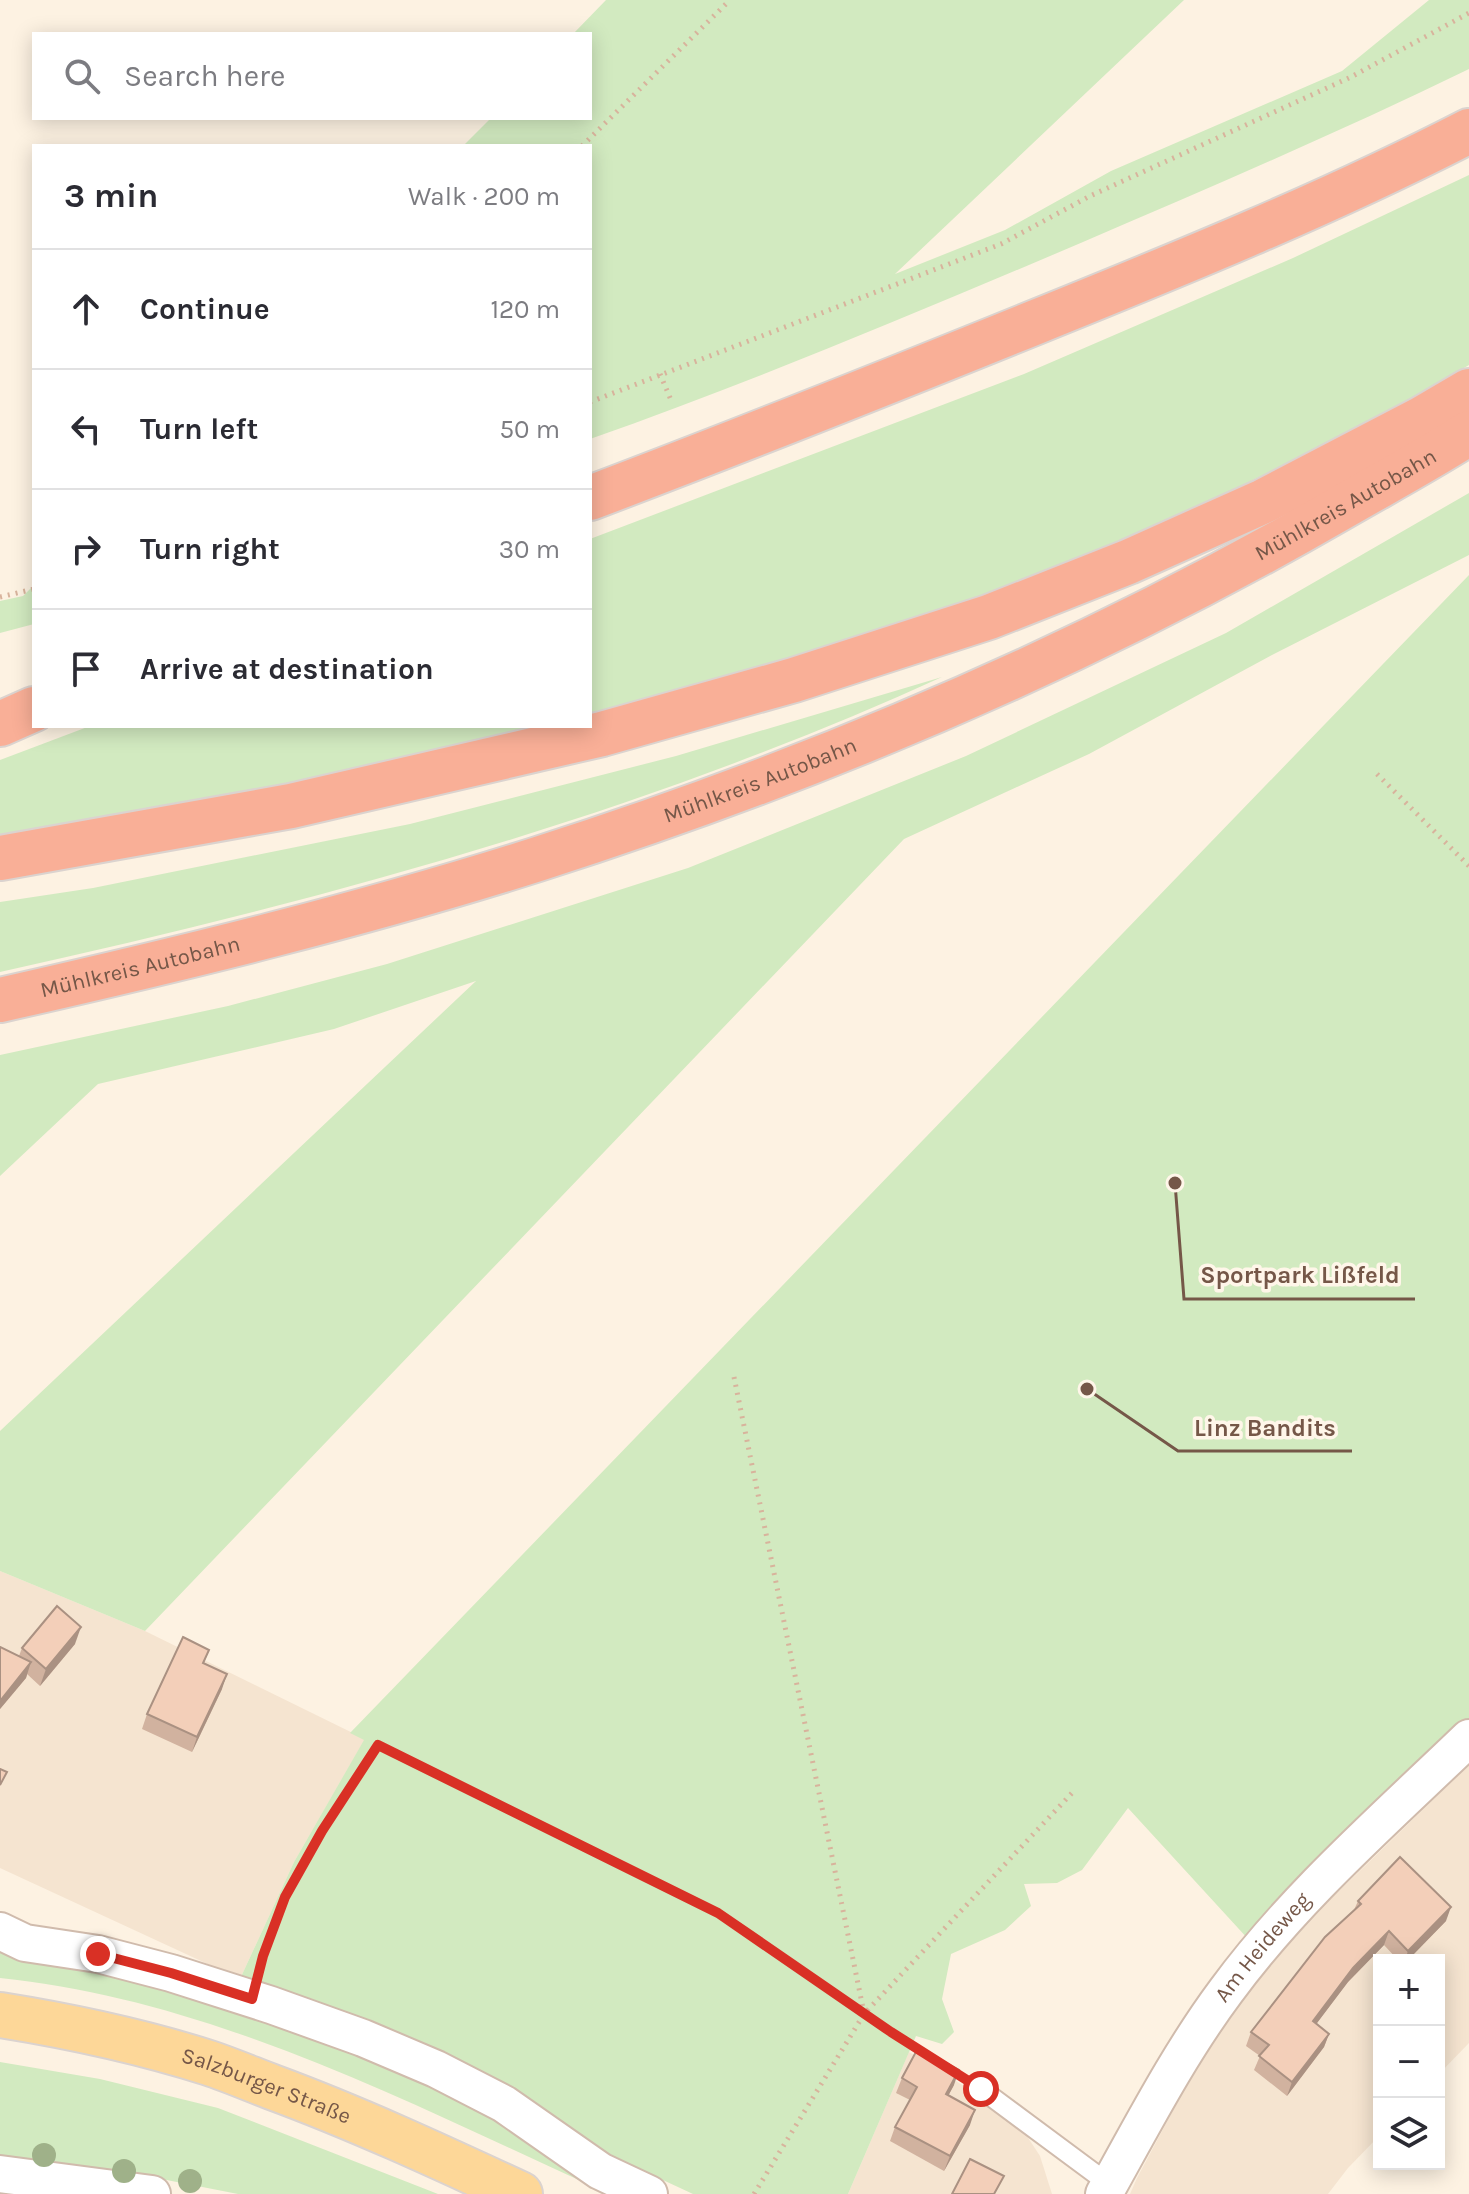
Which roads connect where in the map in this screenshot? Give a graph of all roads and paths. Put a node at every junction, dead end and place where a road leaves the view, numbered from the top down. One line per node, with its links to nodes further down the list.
1 (730, 0): 4 (path)
2 (1469, 13): 5 (path)
3 (1469, 131): 10 (highway)
4 (584, 144)
5 (660, 374): 7 (path); 8 (path)
6 (1469, 391): 18 (highway)
7 (671, 400)
8 (592, 401)
9 (1469, 433): 20 (highway, Mühlkreis Autobahn)
10 (592, 497)
11 (32, 589): 12 (path)
12 (0, 597)
13 (32, 695): 14 (highway)
14 (0, 698)
15 (32, 710): 16 (highway)
16 (0, 724)
17 (1377, 774): 19 (path)
18 (0, 858)
19 (1469, 866)
20 (0, 1000)
21 (734, 1377): 26 (path)
22 (1469, 1738): 31 (street, Am Heideweg)
23 (1072, 1793): 26 (path)
24 (0, 1931): 25 (street)
25 (252, 1999): 26 (path); 34 (street)
26 (864, 2014): 28 (path); 35 (path)
27 (0, 2015): 33 (main road, Salzburger Straße)
28 (930, 2057)
29 (981, 2089): 31 (lane)
30 (0, 2174): 32 (street)
31 (1107, 2189)
32 (152, 2194)
33 (520, 2194)
34 (649, 2194)
35 (754, 2194)

